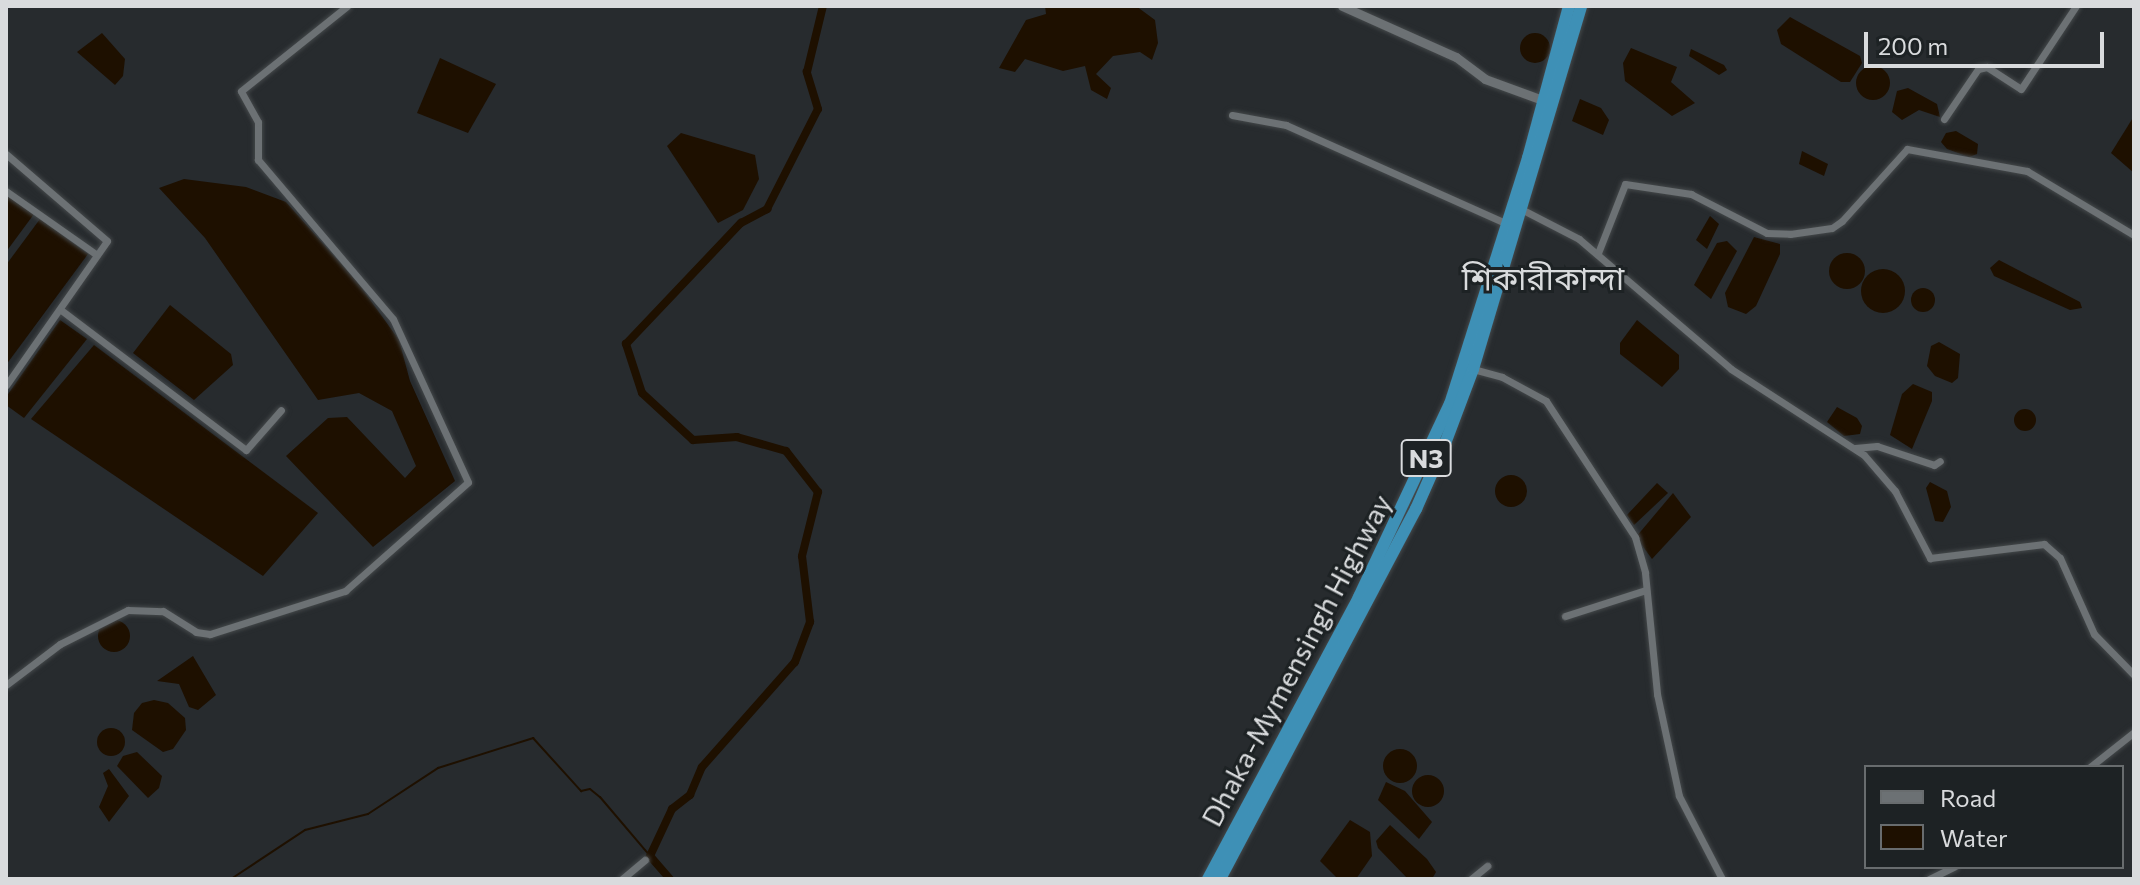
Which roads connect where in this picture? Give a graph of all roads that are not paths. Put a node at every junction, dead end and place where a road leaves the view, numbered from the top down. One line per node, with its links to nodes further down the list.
1 (347, 6): 25 (street)
2 (1342, 6): 6 (street)
3 (1569, 6): 6 (highway, Dhaka-Mymensingh Highway / N3)
4 (1581, 6): 6 (highway, Dhaka-Mymensingh Highway / N3)
5 (2076, 6): 8 (street)
6 (1548, 102): 11 (highway, Dhaka-Mymensingh Highway / N3); 12 (highway, Dhaka-Mymensingh Highway / N3)
7 (1232, 115): 12 (street)
8 (1944, 119)
9 (6, 154): 15 (street)
10 (6, 191): 15 (street)
11 (1521, 209): 14 (street); 17 (highway, Dhaka-Mymensingh Highway / N3)
12 (1507, 224): 32 (highway, Dhaka-Mymensingh Highway / N3)
13 (2134, 235): 14 (street)
14 (1598, 253): 20 (street)
15 (97, 255): 16 (street)
16 (61, 310): 18 (street); 19 (street)
17 (1473, 369): 22 (street); 33 (highway, Dhaka-Mymensingh Highway / N3)
18 (6, 385)
19 (281, 410)
20 (1855, 448): 21 (street); 24 (street)
21 (1940, 461)
22 (1646, 590): 23 (street); 35 (street)
23 (1565, 616)
24 (2134, 675)
25 (6, 685)
26 (2134, 732): 27 (street)
27 (2093, 765)
28 (645, 860): 31 (street)
29 (1487, 866): 34 (street)
30 (1950, 869): 36 (street)
31 (622, 879)
32 (1208, 879)
33 (1220, 879)
34 (1471, 879)
35 (1722, 879)
36 (1929, 879)

